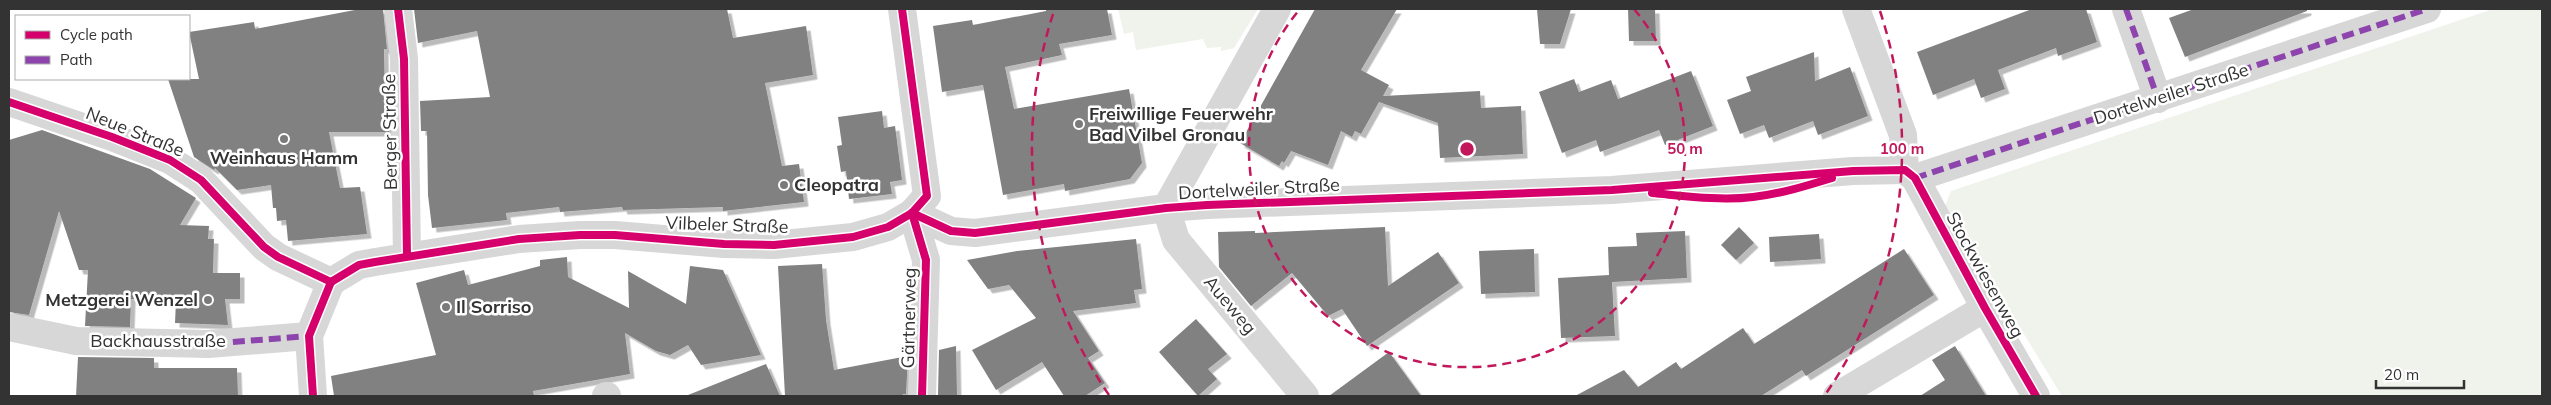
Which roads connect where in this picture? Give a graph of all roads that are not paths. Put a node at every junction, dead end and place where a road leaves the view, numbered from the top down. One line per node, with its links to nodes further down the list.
1 (398, 9): 12 (street, Berger Straße)
2 (902, 9): 11 (street, Vilbeler Straße)
3 (1277, 9): 10 (street)
4 (1856, 9): 9 (street)
5 (2126, 9): 7 (street)
6 (2427, 9): 7 (street, Dortelweiler Straße)
7 (2158, 98): 9 (street, Dortelweiler Straße)
8 (9, 102): 13 (street, Neue Straße)
9 (1910, 174): 10 (street, Dortelweiler Straße); 14 (street, Stockwiesenweg)
10 (1166, 208): 11 (street, Dortelweiler Straße); 19 (street, Aueweg)
11 (912, 213): 12 (street, Vilbeler Straße); 18 (street, Gärtnerweg)
12 (407, 256): 13 (street, Vilbeler Straße)
13 (332, 282): 16 (street)
14 (1985, 308): 20 (street, Stockwiesenweg); 21 (street, Stockwiesenweg)
15 (9, 327): 16 (street, Backhausstraße)
16 (309, 336): 17 (street)
17 (313, 396)
18 (922, 396)
19 (1305, 396)
20 (1837, 396)
21 (2036, 396)

